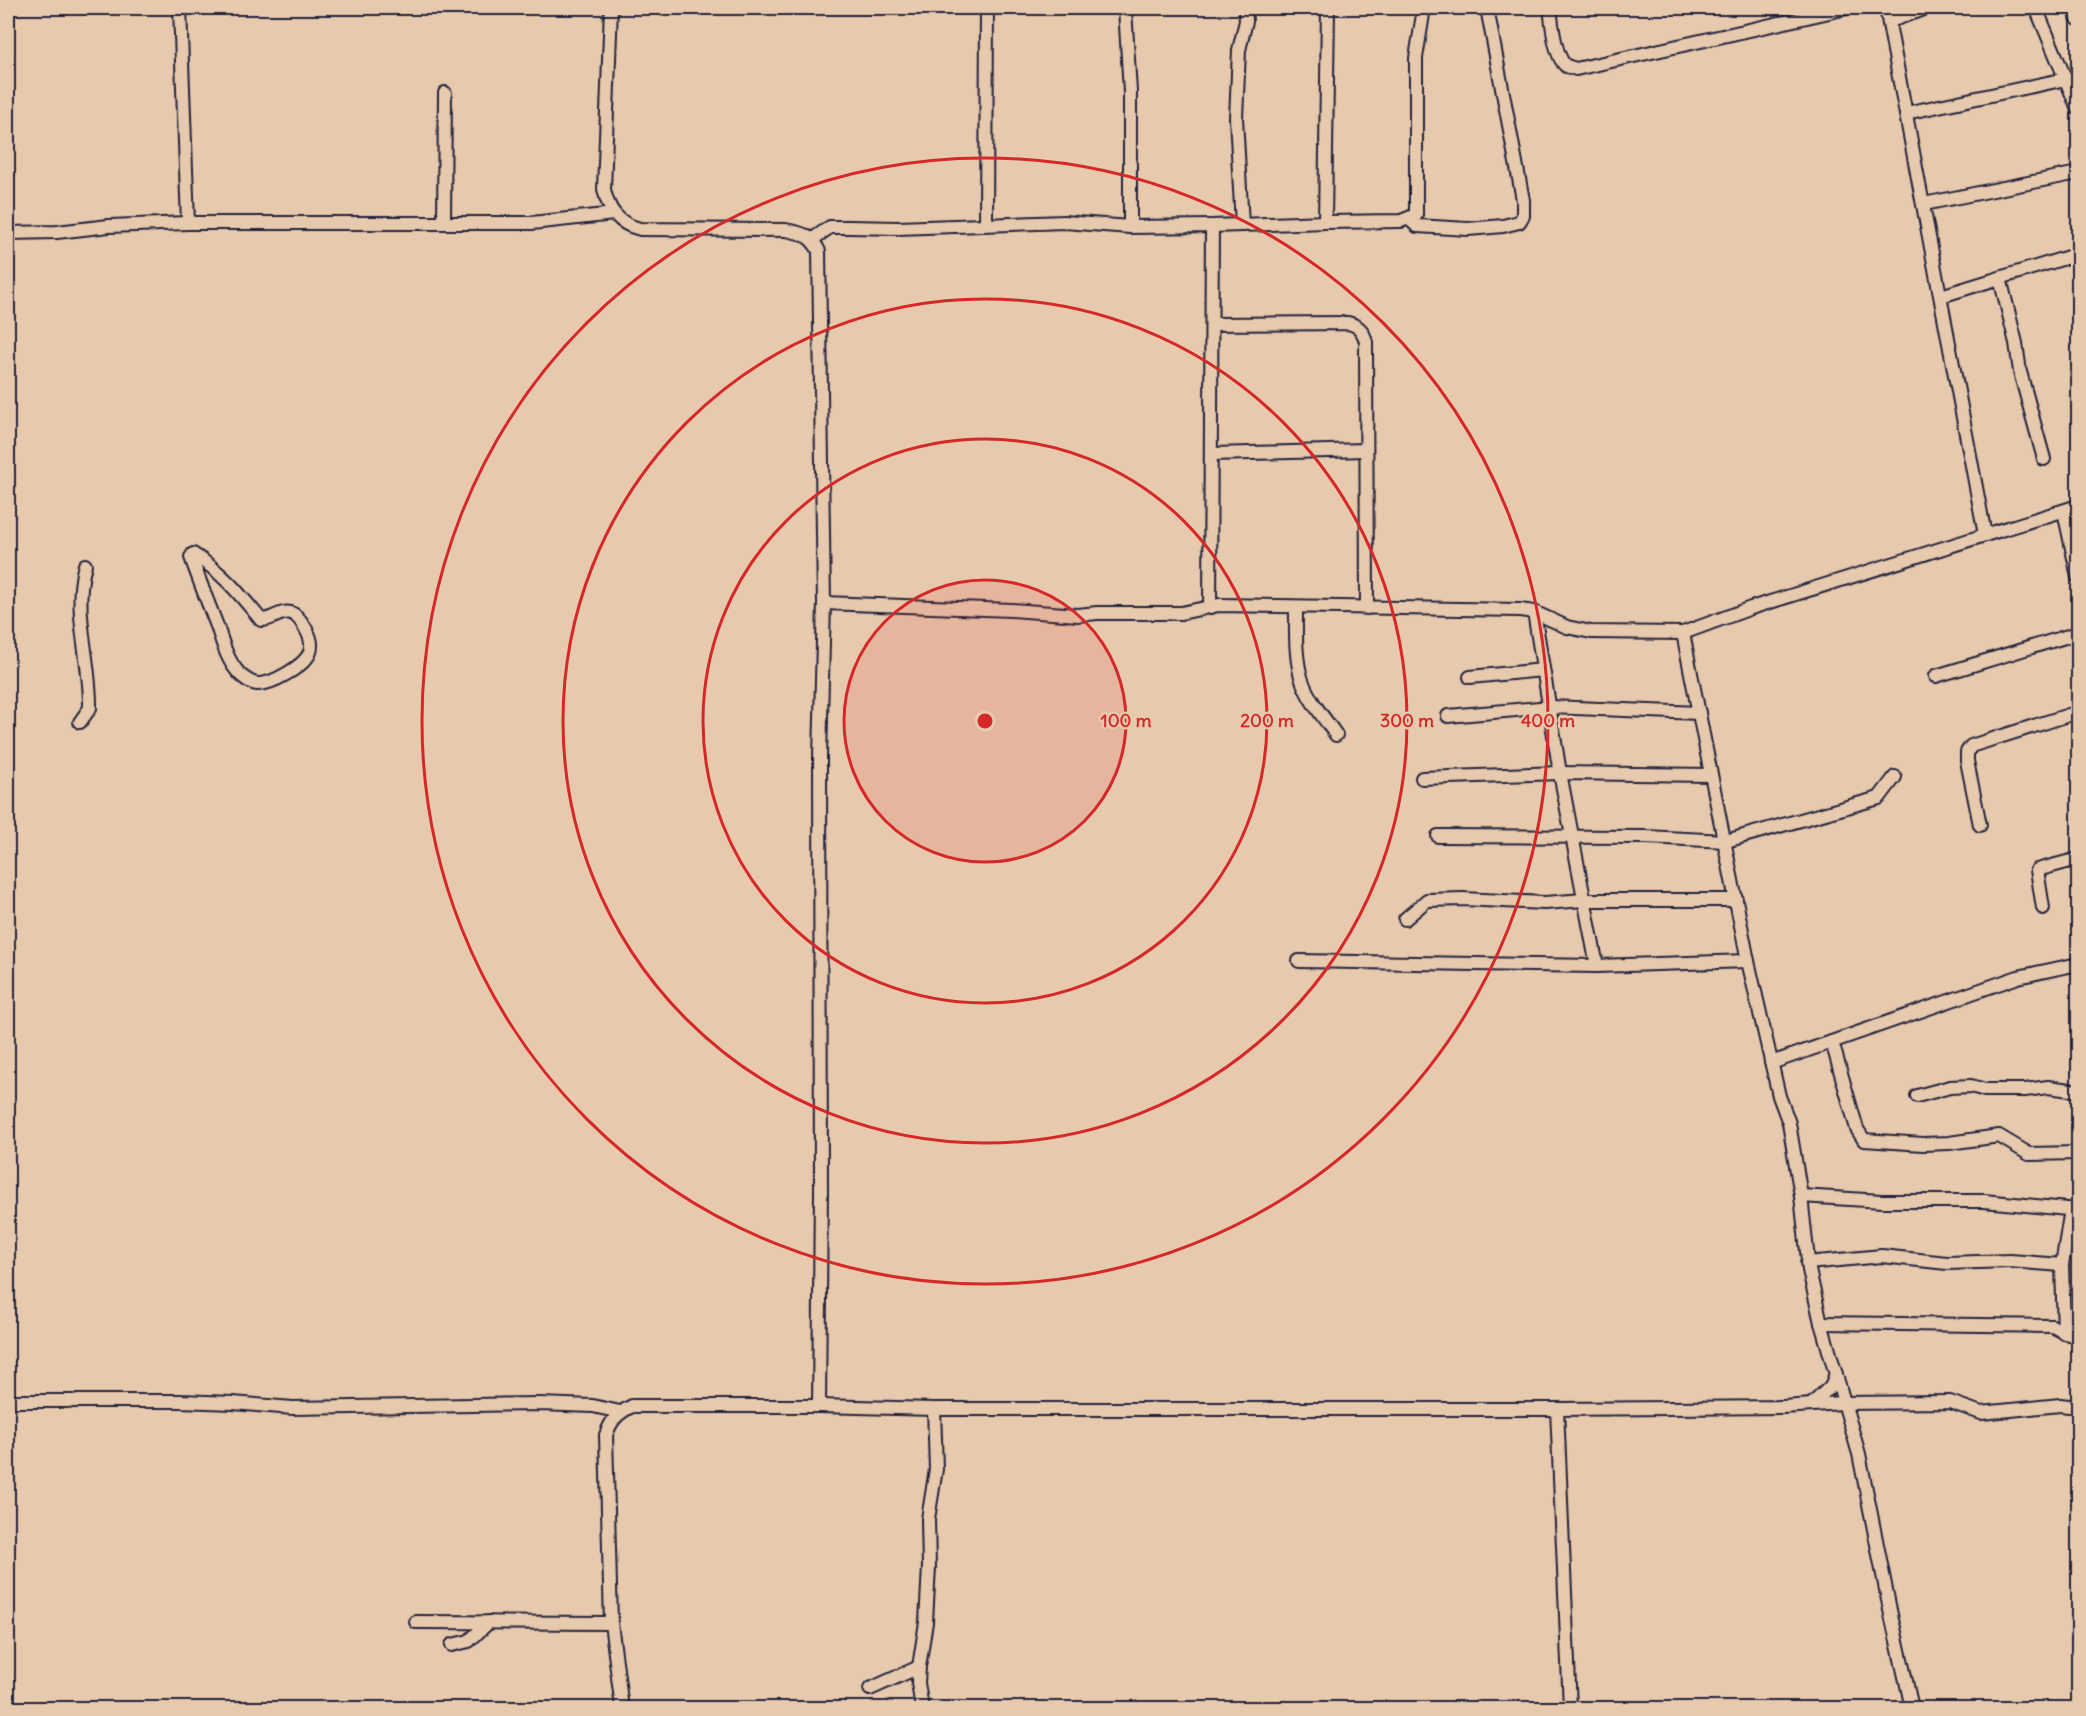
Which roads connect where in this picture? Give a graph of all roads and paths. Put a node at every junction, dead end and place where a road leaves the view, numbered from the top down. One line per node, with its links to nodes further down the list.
1 (180, 8): 27 (street)
2 (611, 8): 23 (street)
3 (987, 8): 28 (street)
4 (1125, 8): 30 (street)
5 (1245, 8): 29 (street)
6 (1328, 8): 26 (street)
7 (1424, 8): 24 (street)
8 (1487, 8): 24 (street)
9 (1550, 8): 10 (street)
10 (1847, 8)
11 (1886, 8): 16 (street)
12 (1927, 8): 16 (street)
13 (2036, 8): 17 (street)
14 (2073, 8): 15 (street)
15 (2079, 19)
16 (1890, 21): 20 (street)
17 (2067, 79): 19 (street); 20 (street)
18 (445, 93): 25 (street)
19 (2079, 109)
20 (1906, 113): 22 (street)
21 (2079, 173): 22 (street)
22 (1924, 204): 36 (street)
23 (614, 214): 25 (street); 33 (street)
24 (1409, 219): 26 (street)
25 (444, 222): 27 (street)
26 (1325, 222): 29 (street)
27 (188, 223): 32 (street)
28 (986, 224): 30 (street); 33 (street)
29 (1242, 225): 31 (street)
30 (1130, 226): 31 (street)
31 (1212, 226): 37 (street)
32 (8, 233)
33 (813, 239): 47 (street)
34 (2079, 254): 35 (street)
35 (2000, 278): 36 (street); 40 (street)
36 (1941, 296): 43 (street)
37 (1212, 324): 38 (street); 39 (street)
38 (1366, 450): 39 (street); 50 (street)
39 (1212, 454): 48 (street)
40 (2044, 459)
41 (2079, 506): 42 (street)
42 (2064, 511): 43 (street); 46 (street)
43 (1985, 534): 52 (street)
44 (192, 555): 44 (street)
45 (85, 565): 61 (street)
46 (2079, 578)
47 (824, 603): 48 (street); 96 (street)
48 (1210, 606): 49 (street)
49 (1296, 607): 50 (street); 62 (street)
50 (1367, 608): 51 (street)
51 (1534, 612): 52 (street); 54 (street)
52 (1683, 633): 59 (street)
53 (2079, 633): 55 (street)
54 (1543, 670): 56 (street); 57 (street)
55 (1936, 676)
56 (1470, 677)
57 (1550, 707): 59 (street); 60 (street); 63 (street)
58 (2079, 712): 67 (street)
59 (1699, 713): 64 (street)
60 (1448, 716)
61 (80, 722)
62 (1336, 735)
63 (1560, 773): 64 (street); 66 (street); 69 (street)
64 (1711, 775): 70 (street)
65 (1894, 777): 70 (street)
66 (1422, 778)
67 (1980, 825)
68 (1438, 836): 69 (street)
69 (1573, 837): 70 (street); 72 (street)
70 (1726, 841): 73 (street)
71 (2079, 859): 74 (street)
72 (1584, 900): 73 (street); 75 (street); 79 (street)
73 (1736, 900): 77 (street)
74 (2043, 908)
75 (1405, 919)
76 (1299, 961): 79 (street)
77 (1748, 961): 79 (street); 81 (street)
78 (2079, 964): 80 (street)
79 (1597, 966)
80 (1832, 1042): 81 (street); 84 (street)
81 (1771, 1063): 85 (street)
82 (2079, 1091): 83 (street)
83 (1917, 1096)
84 (2079, 1153)
85 (1801, 1196): 86 (street); 87 (street)
86 (2075, 1209): 88 (street)
87 (1807, 1263): 88 (street); 89 (street)
88 (2062, 1265): 90 (street)
89 (1821, 1323): 90 (street); 92 (street)
90 (2064, 1333): 91 (street)
91 (2079, 1333)
92 (1836, 1374): 94 (street); 95 (street)
93 (8, 1401): 100 (street)
94 (1842, 1402): 95 (street); 97 (street); 110 (street)
95 (1812, 1404): 99 (street)
96 (819, 1406): 98 (street); 100 (street)
97 (2079, 1407)
98 (934, 1409): 99 (street); 105 (street)
99 (1557, 1409): 109 (street)
100 (620, 1412): 103 (street)
101 (416, 1622): 102 (street)
102 (489, 1622): 103 (street); 104 (street)
103 (611, 1623): 107 (street)
104 (452, 1645)
105 (919, 1667): 106 (street); 108 (street)
106 (870, 1689)
107 (622, 1708)
108 (922, 1708)
109 (1570, 1708)
110 (1912, 1708)

